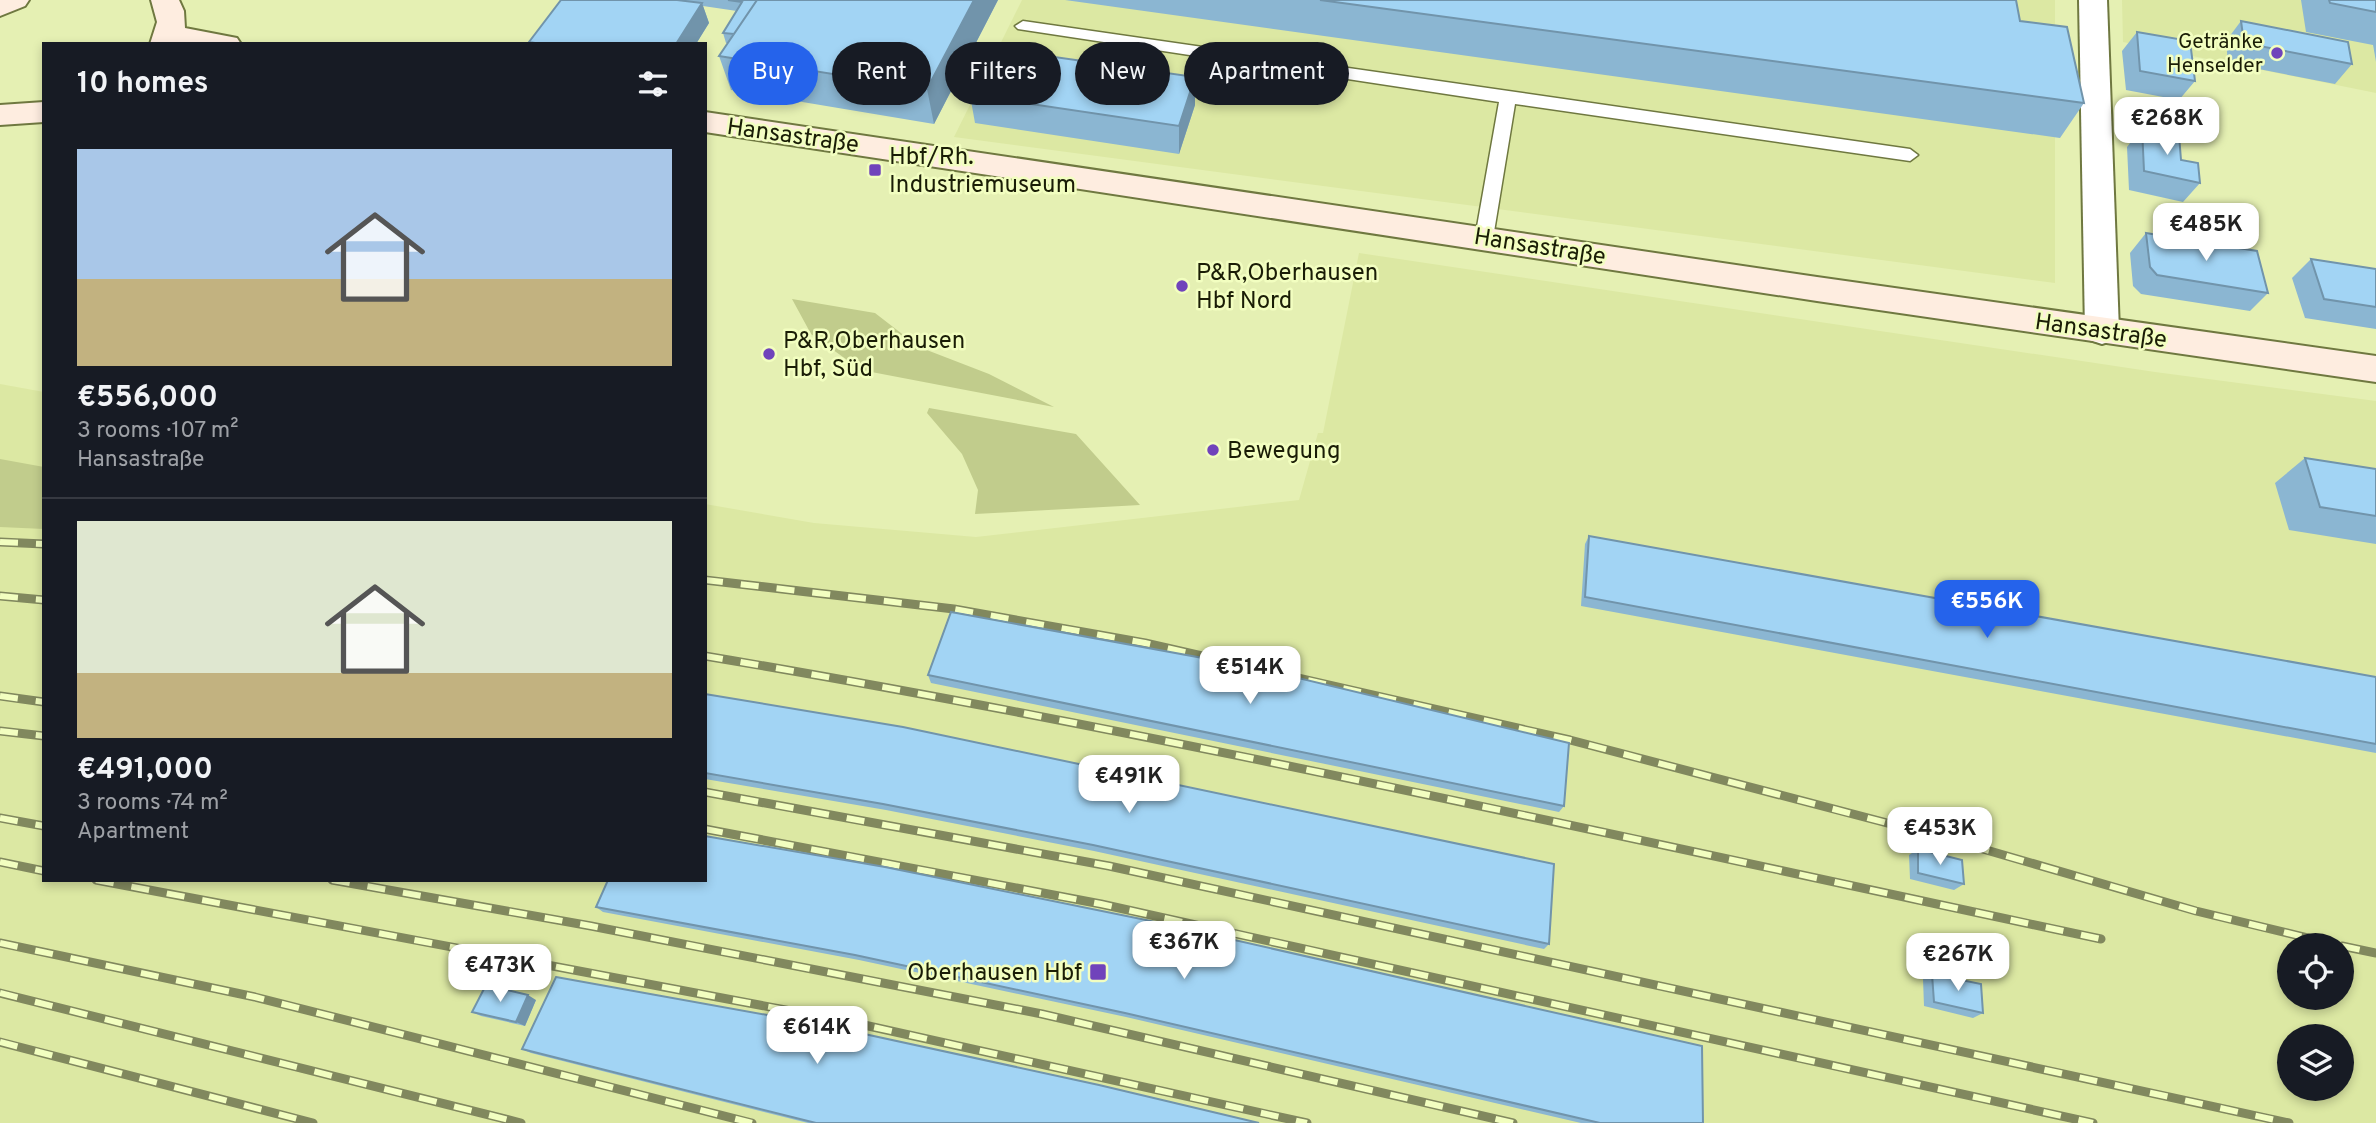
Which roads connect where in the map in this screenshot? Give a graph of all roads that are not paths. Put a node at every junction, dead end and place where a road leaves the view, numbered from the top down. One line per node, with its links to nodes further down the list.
1 (15, 0): 4 (main road)
2 (165, 0): 6 (main road)
3 (2093, 0): 14 (street)
4 (0, 7)
5 (1023, 26): 8 (lane)
6 (167, 39): 7 (main road)
7 (203, 42)
8 (1508, 98): 12 (lane); 13 (lane)
9 (42, 112): 10 (main road)
10 (0, 115)
11 (707, 122): 13 (main road, Hansastraße)
12 (1910, 155)
13 (1484, 238): 14 (main road, Hansastraße)
14 (2102, 331): 15 (main road, Hansastraße)
15 (2376, 369)

